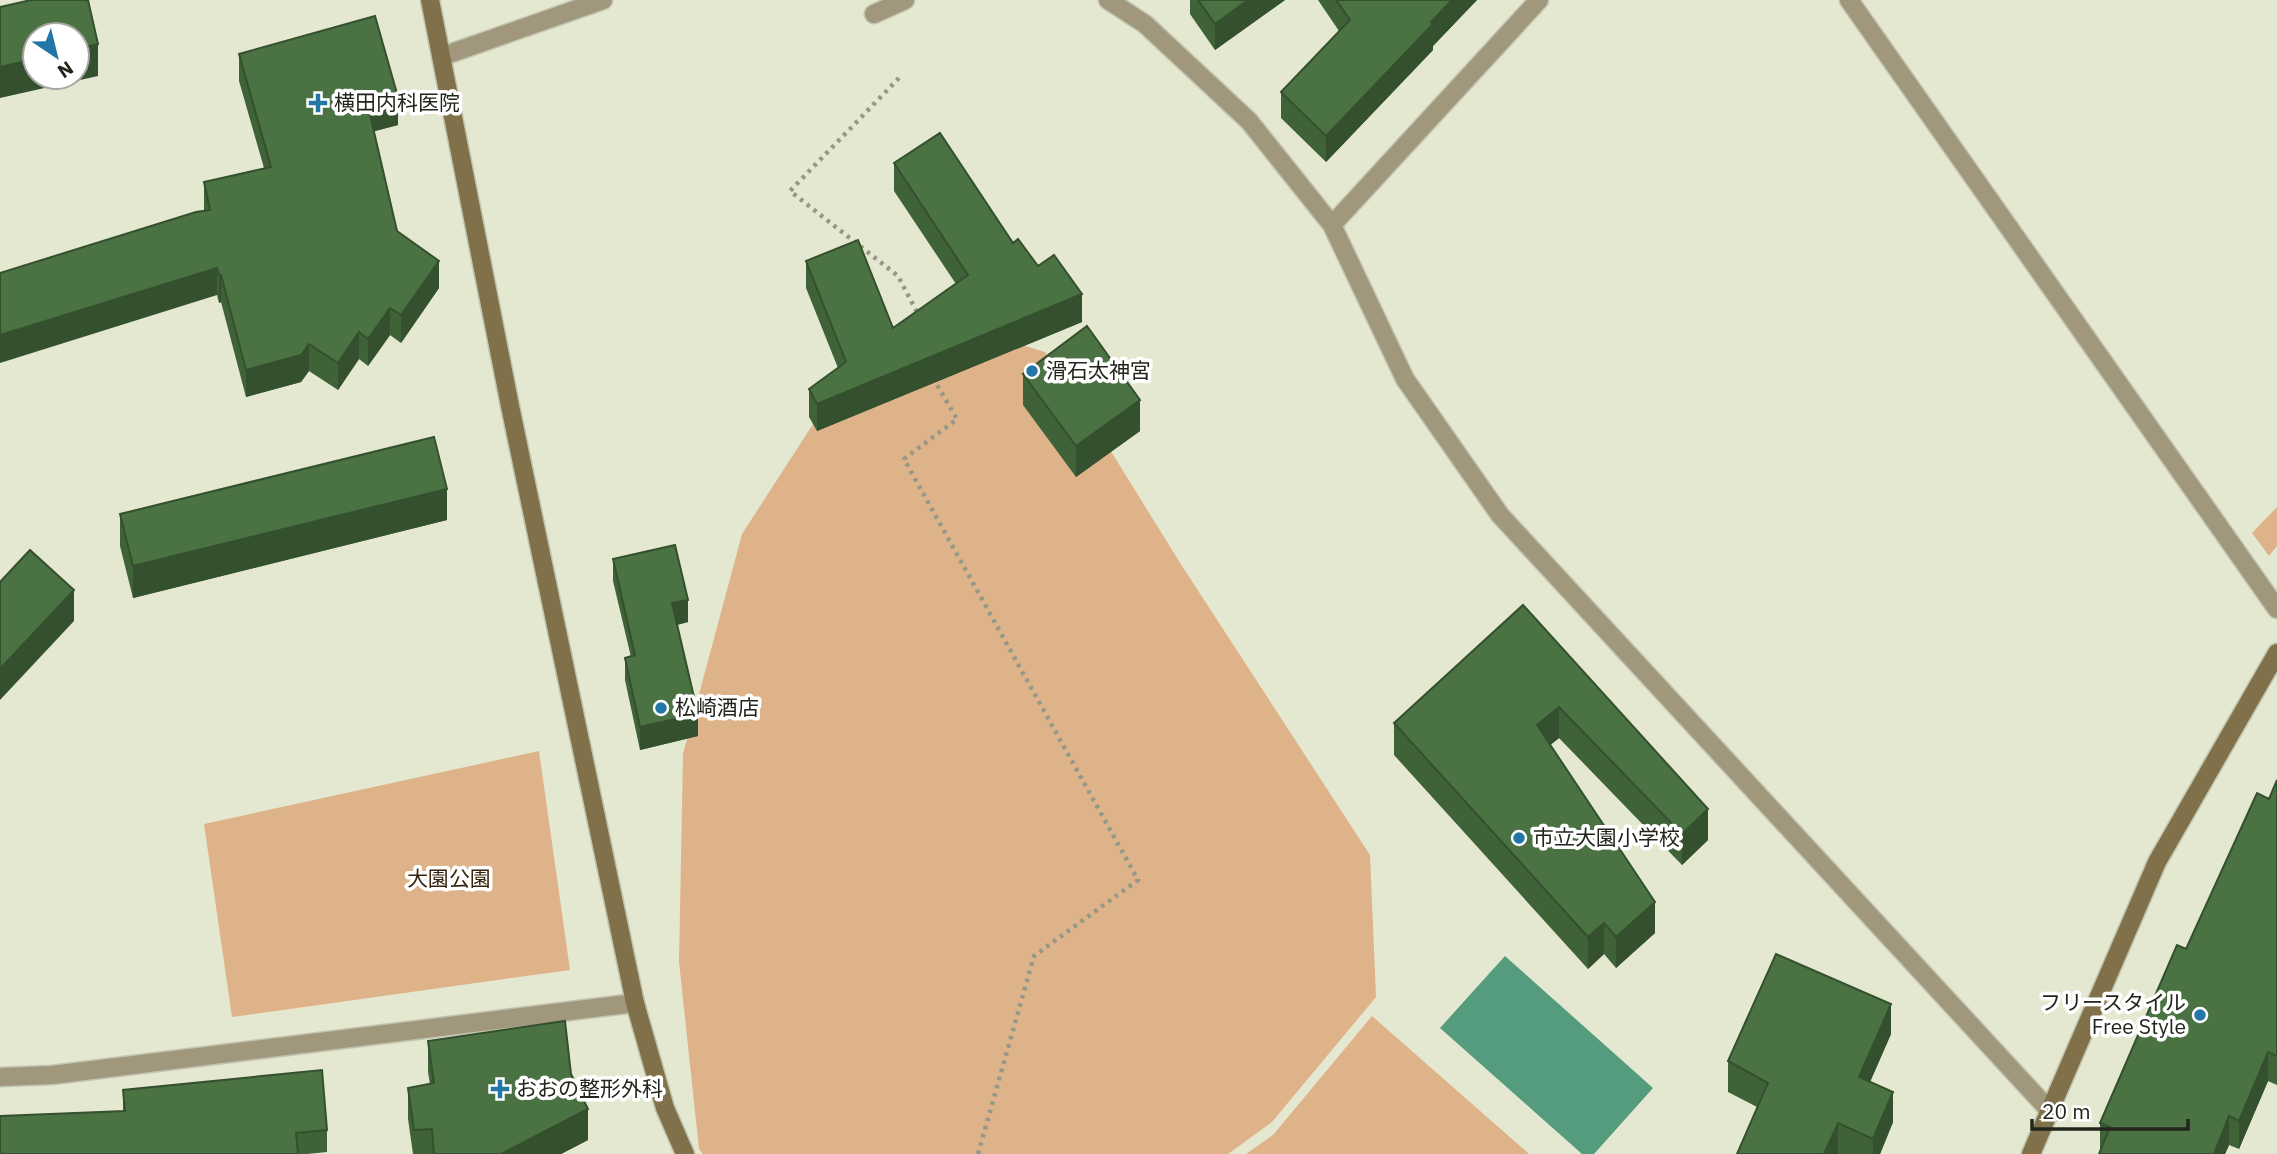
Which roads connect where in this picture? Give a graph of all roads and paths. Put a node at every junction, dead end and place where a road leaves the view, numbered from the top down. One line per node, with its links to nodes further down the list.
1 (430, 0): 8 (street)
2 (603, 0): 8 (street)
3 (905, 0): 7 (street)
4 (1108, 0): 10 (street)
5 (1539, 0): 10 (street)
6 (1849, 0): 13 (street)
7 (874, 14)
8 (443, 56): 15 (street)
9 (900, 78): 11 (path)
10 (1332, 226): 17 (street)
11 (922, 322)
12 (933, 366): 19 (path)
13 (2277, 610)
14 (2277, 653): 17 (street)
15 (635, 1003): 16 (street); 18 (street)
16 (0, 1077)
17 (2049, 1110): 20 (street)
18 (685, 1154)
19 (978, 1154)
20 (2031, 1154)

